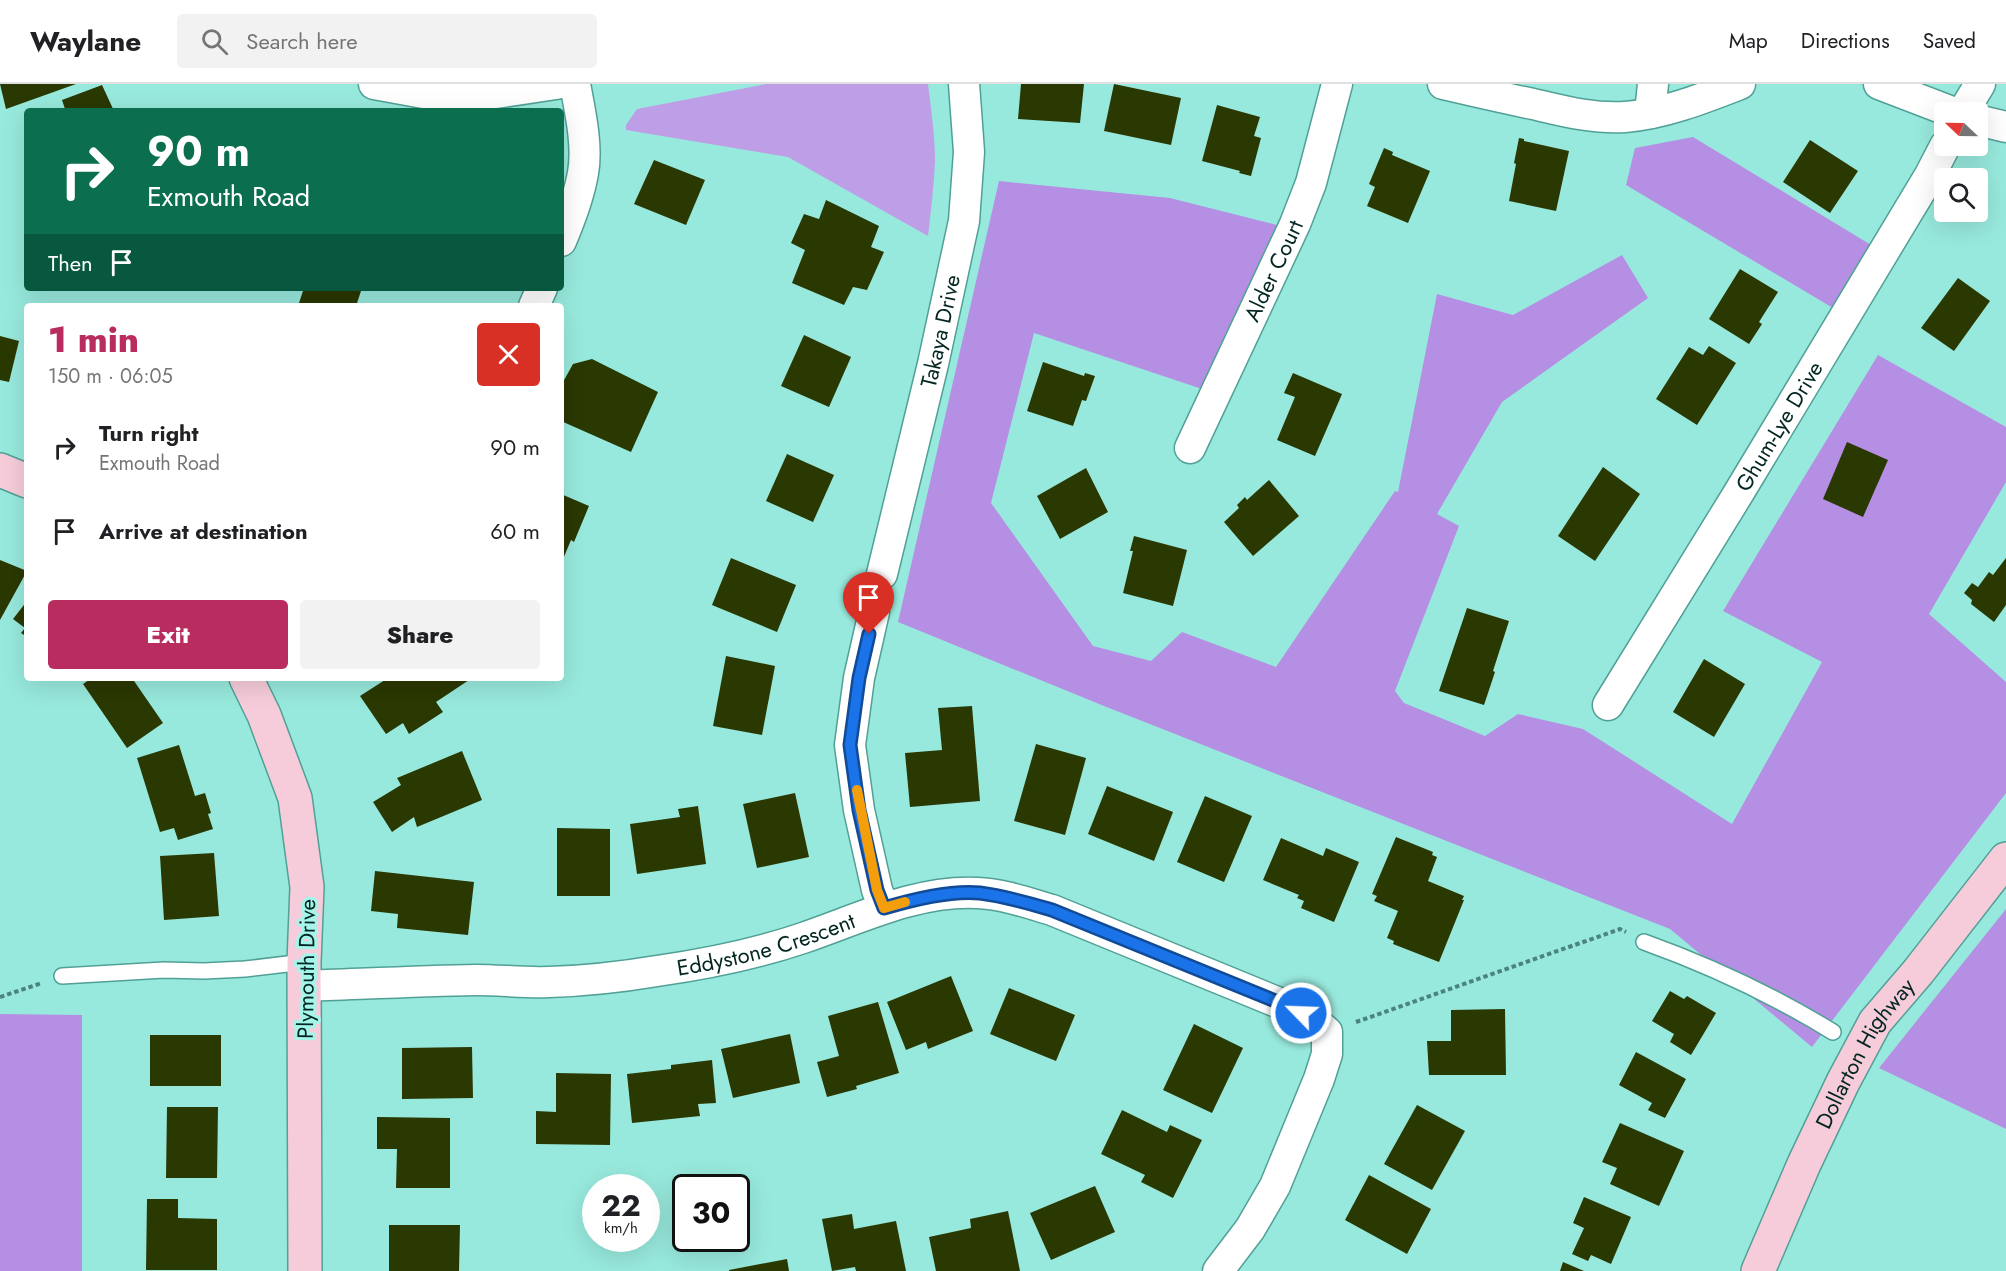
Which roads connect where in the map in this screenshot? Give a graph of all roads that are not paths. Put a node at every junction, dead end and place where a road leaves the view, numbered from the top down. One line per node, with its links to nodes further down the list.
1 (374, 84): 2 (street)
2 (556, 84)
3 (575, 84): 16 (street)
4 (964, 84): 20 (street, Takaya Drive)
5 (1337, 84): 17 (street, Alder Court)
6 (1443, 84): 10 (street)
7 (1740, 84): 10 (street)
8 (1879, 84): 12 (street)
9 (1980, 84): 11 (street)
10 (1652, 98)
11 (1969, 102)
12 (1934, 105)
13 (1988, 123): 14 (street)
14 (2006, 127)
15 (1940, 156): 23 (street, Ghum-Lye Drive)
16 (564, 233)
17 (1190, 448)
18 (0, 470): 19 (street)
19 (24, 480)
20 (882, 574)
21 (874, 612): 25 (street)
22 (247, 681): 27 (street, Plymouth Drive)
23 (1608, 705)
24 (2006, 859): 32 (street, Dollarton Highway)
25 (884, 908): 27 (street, Eddystone Crescent); 31 (street, Eddystone Crescent)
26 (1644, 942): 29 (lane)
27 (304, 974): 28 (lane); 30 (street, Plymouth Drive)
28 (62, 976)
29 (1833, 1032)
30 (305, 1271)
31 (1218, 1271)
32 (1758, 1271)

